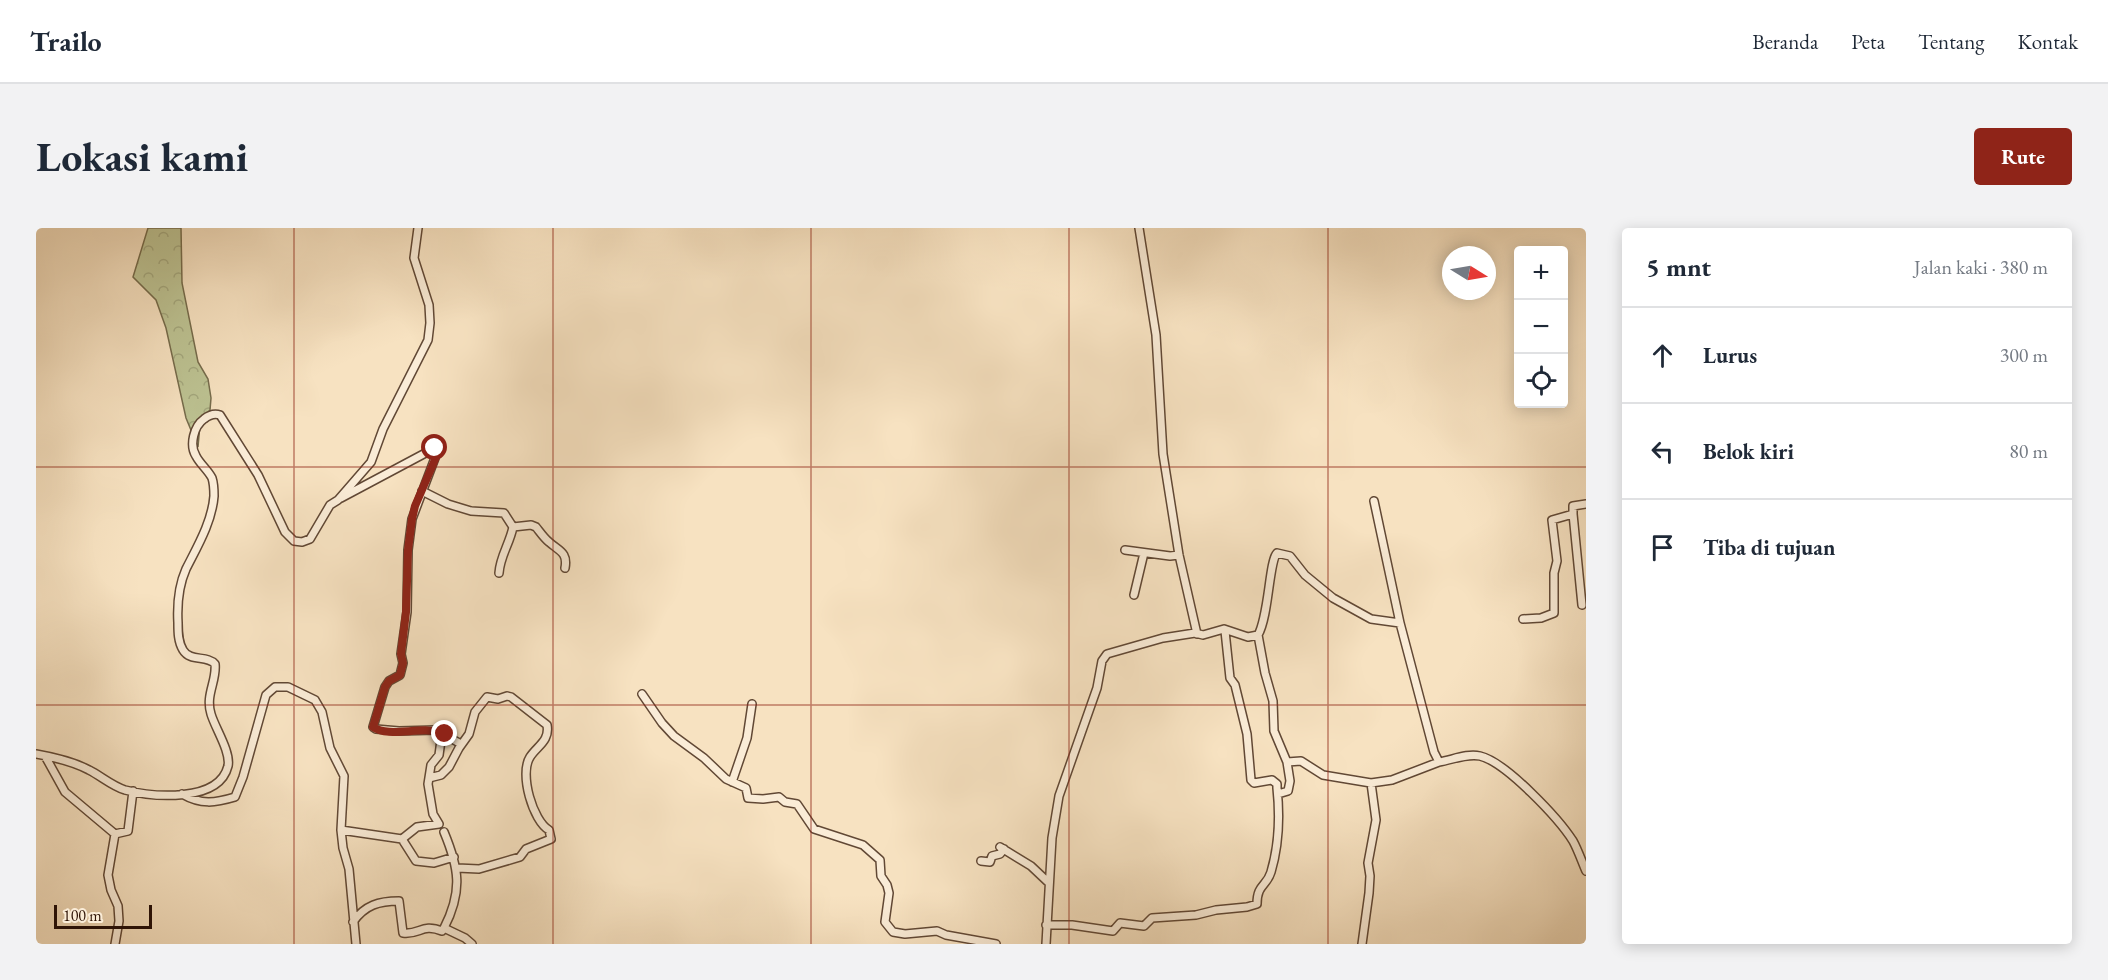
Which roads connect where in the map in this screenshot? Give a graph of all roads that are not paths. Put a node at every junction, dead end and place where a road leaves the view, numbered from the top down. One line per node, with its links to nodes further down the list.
1 (418, 228): 4 (street)
2 (1139, 228): 11 (street)
3 (422, 491): 4 (street); 8 (street); 23 (street)
4 (338, 500): 33 (street)
5 (1374, 501): 17 (street)
6 (1586, 504): 7 (street)
7 (1573, 514): 15 (street); 16 (street)
8 (513, 527): 12 (street); 13 (street)
9 (1125, 550): 10 (street)
10 (1144, 553): 11 (street); 14 (street)
11 (1179, 555): 19 (street)
12 (565, 568)
13 (499, 573)
14 (1134, 595)
15 (1582, 605)
16 (1523, 619)
17 (1400, 623): 20 (street); 28 (street)
18 (1225, 631): 19 (street); 20 (street); 34 (street)
19 (1197, 634): 43 (street)
20 (1258, 635): 27 (street)
21 (642, 694): 30 (street)
22 (752, 704): 30 (street)
23 (442, 733): 24 (street); 29 (street)
24 (461, 744): 29 (street); 41 (street)
25 (36, 754): 26 (street)
26 (45, 756): 32 (street); 37 (street)
27 (1287, 762): 31 (street); 34 (street)
28 (1439, 762): 31 (street); 42 (street)
29 (429, 778): 38 (street)
30 (732, 782): 47 (street)
31 (1371, 783): 53 (street)
32 (133, 791): 33 (street); 37 (street)
33 (181, 794): 35 (street)
34 (1278, 794): 45 (street)
35 (341, 830): 38 (street); 44 (street)
36 (444, 832): 39 (street)
37 (115, 834): 48 (street)
38 (402, 839): 39 (street)
39 (454, 857): 41 (street)
40 (981, 861): 43 (street)
41 (457, 868): 46 (street)
42 (1586, 871)
43 (1049, 883): 45 (street)
44 (354, 922): 46 (street); 49 (street)
45 (1046, 925): 52 (street)
46 (444, 928): 50 (street)
47 (985, 943): 51 (street)
48 (115, 944)
49 (357, 944)
50 (472, 944)
51 (996, 944)
52 (1046, 944)
53 (1362, 944)

